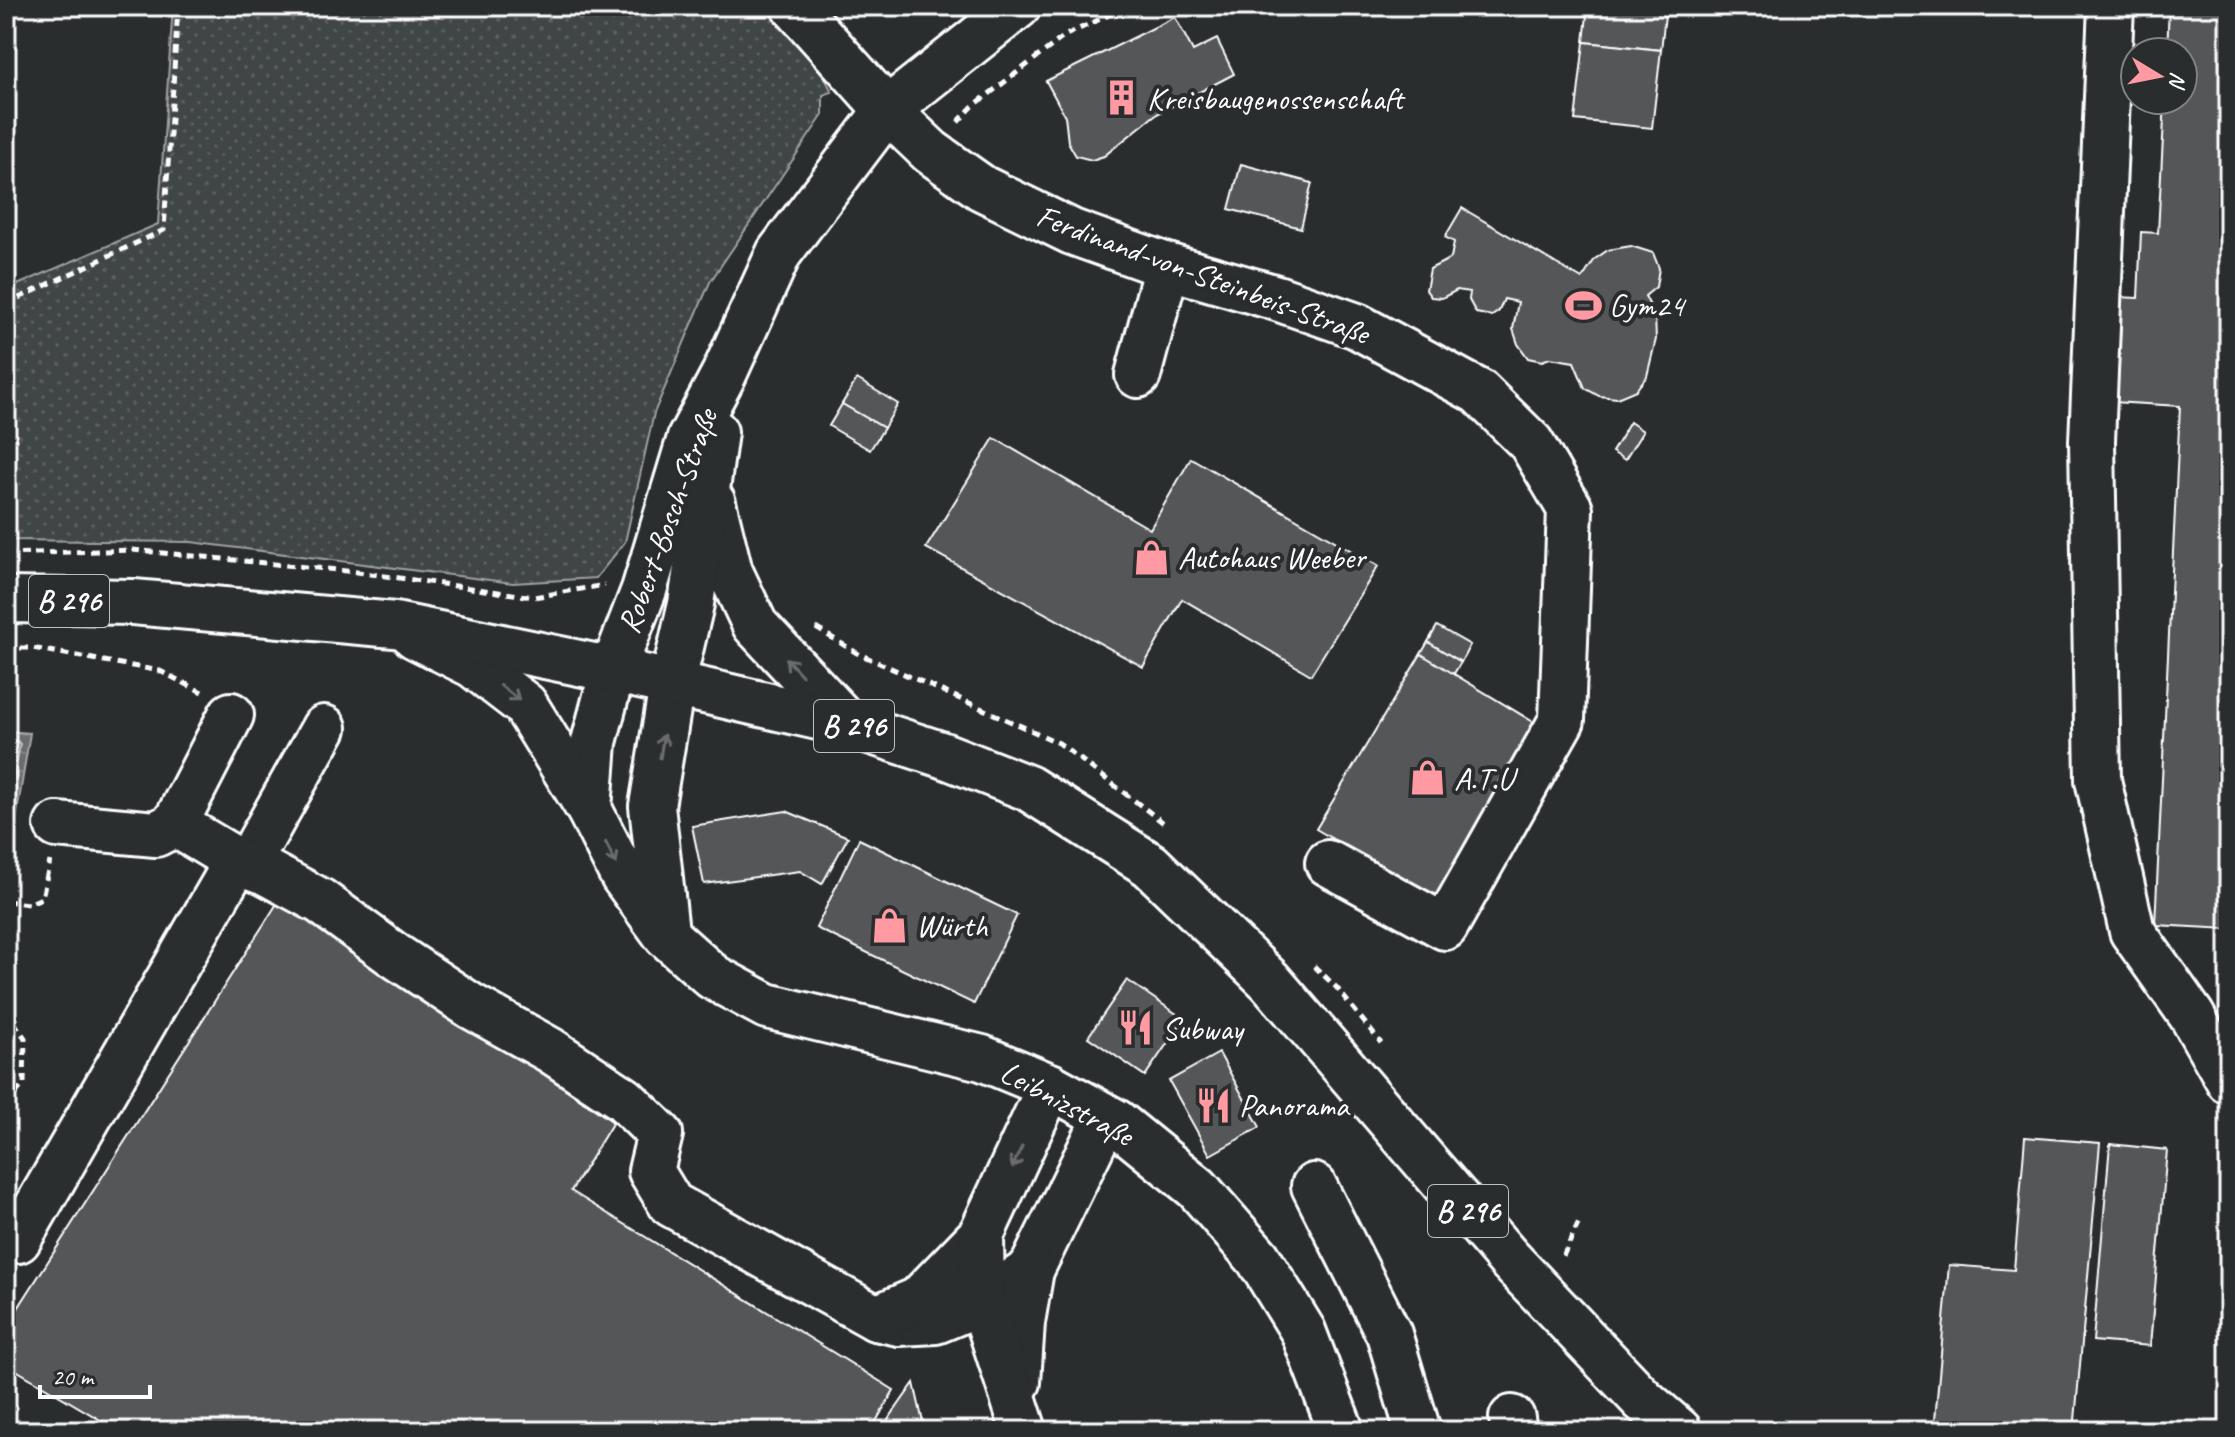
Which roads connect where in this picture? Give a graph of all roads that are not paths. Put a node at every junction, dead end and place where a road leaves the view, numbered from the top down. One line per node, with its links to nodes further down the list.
1 (794, 6): 4 (street, Ferdinand-von-Steinbeis-Straße)
2 (1018, 6): 4 (street, Robert-Bosch-Straße)
3 (2111, 6): 22 (street)
4 (887, 110): 5 (street, Ferdinand-von-Steinbeis-Straße); 6 (street, Robert-Bosch-Straße)
5 (1167, 266): 7 (street); 20 (street, Ferdinand-von-Steinbeis-Straße)
6 (724, 374): 8 (street, Robert-Bosch-Straße); 11 (street, Robert-Bosch-Straße)
7 (1138, 375)
8 (708, 482): 12 (street, Robert-Bosch-Straße); 14 (street, Robert-Bosch-Straße, one-way to 8)
9 (6, 600): 10 (street, B 296)
10 (395, 625): 11 (street, B 296); 16 (street, Leibnizstraße, one-way to 16)
11 (613, 670): 12 (street, B 296); 16 (street)
12 (672, 685): 14 (street, B 296); 21 (street, one-way to 12)
13 (231, 715): 17 (street)
14 (848, 724): 34 (street, B 296)
15 (324, 728): 19 (street)
16 (589, 809): 21 (street, Leibnizstraße, one-way to 21)
17 (175, 824): 18 (street); 19 (street)
18 (57, 825)
19 (242, 863): 27 (street); 30 (street)
20 (1328, 863)
21 (666, 935): 23 (street, Leibnizstraße)
22 (2229, 1081)
23 (1050, 1086): 24 (street, Leibnizstraße); 26 (street, one-way to 26)
24 (1106, 1117): 28 (street); 32 (street, Leibnizstraße)
25 (1314, 1186): 33 (street)
26 (981, 1235): 29 (street); 30 (street)
27 (18, 1240)
28 (1031, 1270): 29 (street); 31 (street)
29 (982, 1302): 30 (street); 31 (street)
30 (876, 1318)
31 (1020, 1416)
32 (1341, 1431)
33 (1418, 1431)
34 (1679, 1431)

